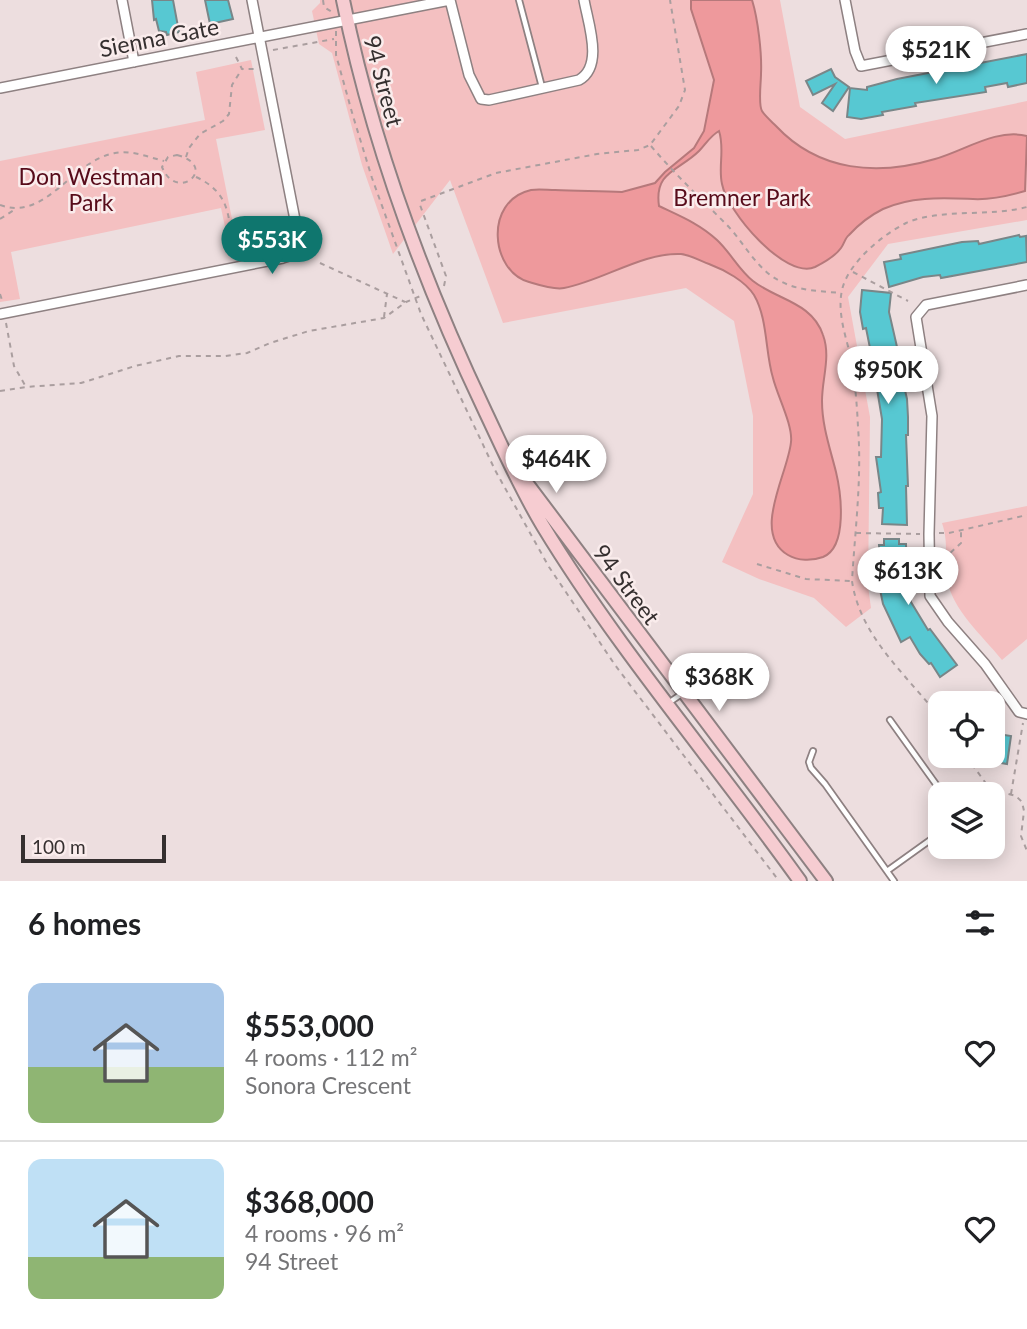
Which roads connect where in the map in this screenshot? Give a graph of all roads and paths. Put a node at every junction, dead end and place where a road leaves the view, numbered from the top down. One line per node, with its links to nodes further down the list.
1 (122, 0): 15 (street)
2 (251, 0): 11 (street)
3 (343, 0): 9 (main road, 94 Street)
4 (450, 0): 9 (street, Sienna Gate); 19 (street)
5 (519, 0): 19 (lane)
6 (583, 0): 19 (street)
7 (670, 0): 20 (path)
8 (845, 0): 10 (street)
9 (347, 20): 11 (street, Sienna Gate); 32 (main road, 94 Street)
10 (1027, 34)
11 (258, 37): 15 (street, Sienna Gate); 38 (street)
12 (336, 39): 13 (path)
13 (274, 50)
14 (236, 57): 16 (path)
15 (134, 62): 18 (street, Sienna Gate)
16 (242, 69): 17 (path); 21 (path)
17 (254, 69)
18 (0, 88)
19 (542, 89)
20 (650, 145): 32 (path); 34 (path)
21 (186, 157): 22 (path); 23 (path)
22 (164, 162): 23 (path); 26 (path)
23 (195, 177): 28 (path)
24 (0, 205): 26 (path)
25 (1027, 207): 30 (path)
26 (16, 209): 27 (path)
27 (0, 219)
28 (234, 256)
29 (320, 263): 33 (path)
30 (852, 271): 34 (path); 36 (path)
31 (1027, 285): 56 (street)
32 (431, 291): 37 (path); 43 (main road, 94 Street)
33 (387, 293): 37 (path); 39 (path)
34 (841, 293): 46 (path)
35 (0, 294): 38 (path)
36 (908, 301)
37 (407, 302): 39 (path)
38 (2, 310)
39 (384, 318): 41 (path)
40 (6, 324): 41 (path)
41 (26, 387): 42 (path)
42 (0, 391)
43 (500, 444): 53 (main road, 94 Street); 54 (main road, 94 Street)
44 (1027, 515): 45 (path)
45 (961, 530): 47 (path); 49 (path)
46 (856, 533): 48 (path); 51 (path)
47 (941, 533)
48 (918, 534)
49 (941, 554)
50 (757, 565): 51 (path)
51 (852, 581): 55 (path)
52 (699, 681): 53 (lane)
53 (684, 693): 54 (lane); 67 (main road, 94 Street)
54 (666, 704): 66 (main road, 94 Street)
55 (928, 704)
56 (1026, 714): 61 (path)
57 (890, 720): 60 (lane)
58 (813, 751): 65 (lane)
59 (975, 768): 61 (path)
60 (934, 782)
61 (1011, 795): 62 (path)
62 (1025, 814): 64 (path)
63 (928, 842): 65 (lane)
64 (1027, 851)
65 (887, 871): 68 (lane)
66 (800, 881)
67 (826, 881)
68 (894, 881)

